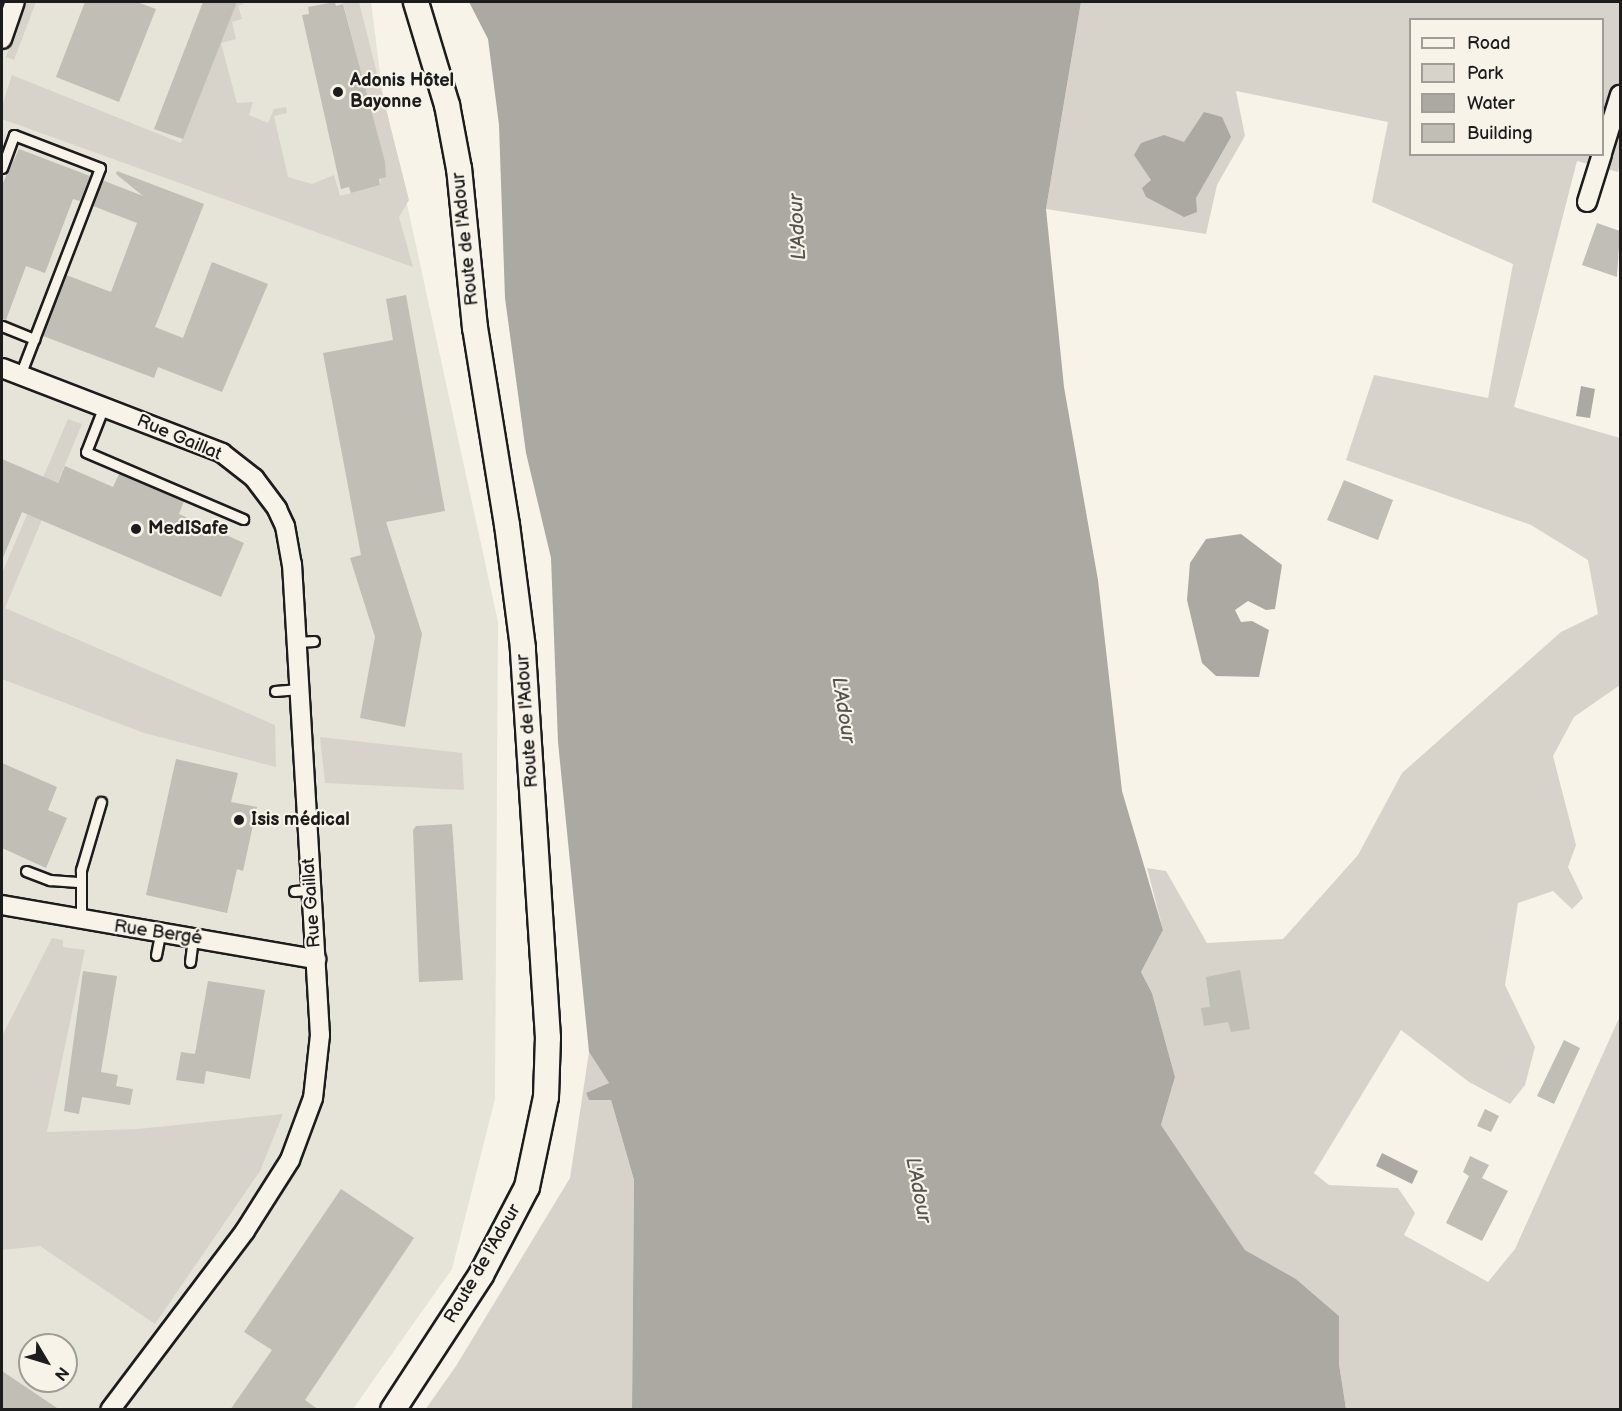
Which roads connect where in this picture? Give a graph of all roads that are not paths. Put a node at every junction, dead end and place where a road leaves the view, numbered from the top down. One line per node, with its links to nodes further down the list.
1 (15, 2): 3 (street)
2 (416, 2): 28 (main road, Route de l'Adour)
3 (2, 39)
4 (1620, 95): 5 (street)
5 (1604, 147)
6 (1601, 156): 8 (street)
7 (2, 168): 10 (lane)
8 (1587, 202)
9 (2, 326): 10 (lane)
10 (35, 339): 12 (lane)
11 (2, 368): 12 (street, Rue Gaillat)
12 (20, 375): 13 (street, Rue Gaillat)
13 (104, 406): 14 (lane); 15 (street, Rue Gaillat)
14 (243, 519)
15 (299, 689): 16 (lane); 25 (street, Rue Gaillat)
16 (275, 691)
17 (101, 802): 19 (lane)
18 (26, 871): 19 (lane)
19 (81, 882): 21 (lane)
20 (2, 905): 21 (street, Rue Bergé)
21 (81, 921): 22 (street, Rue Bergé)
22 (160, 934): 23 (street, Rue Bergé); 24 (lane)
23 (193, 938): 25 (street, Rue Bergé); 26 (lane)
24 (156, 955)
25 (315, 959): 27 (street, Rue Gaillat)
26 (190, 962)
27 (110, 1410)
28 (393, 1410)

